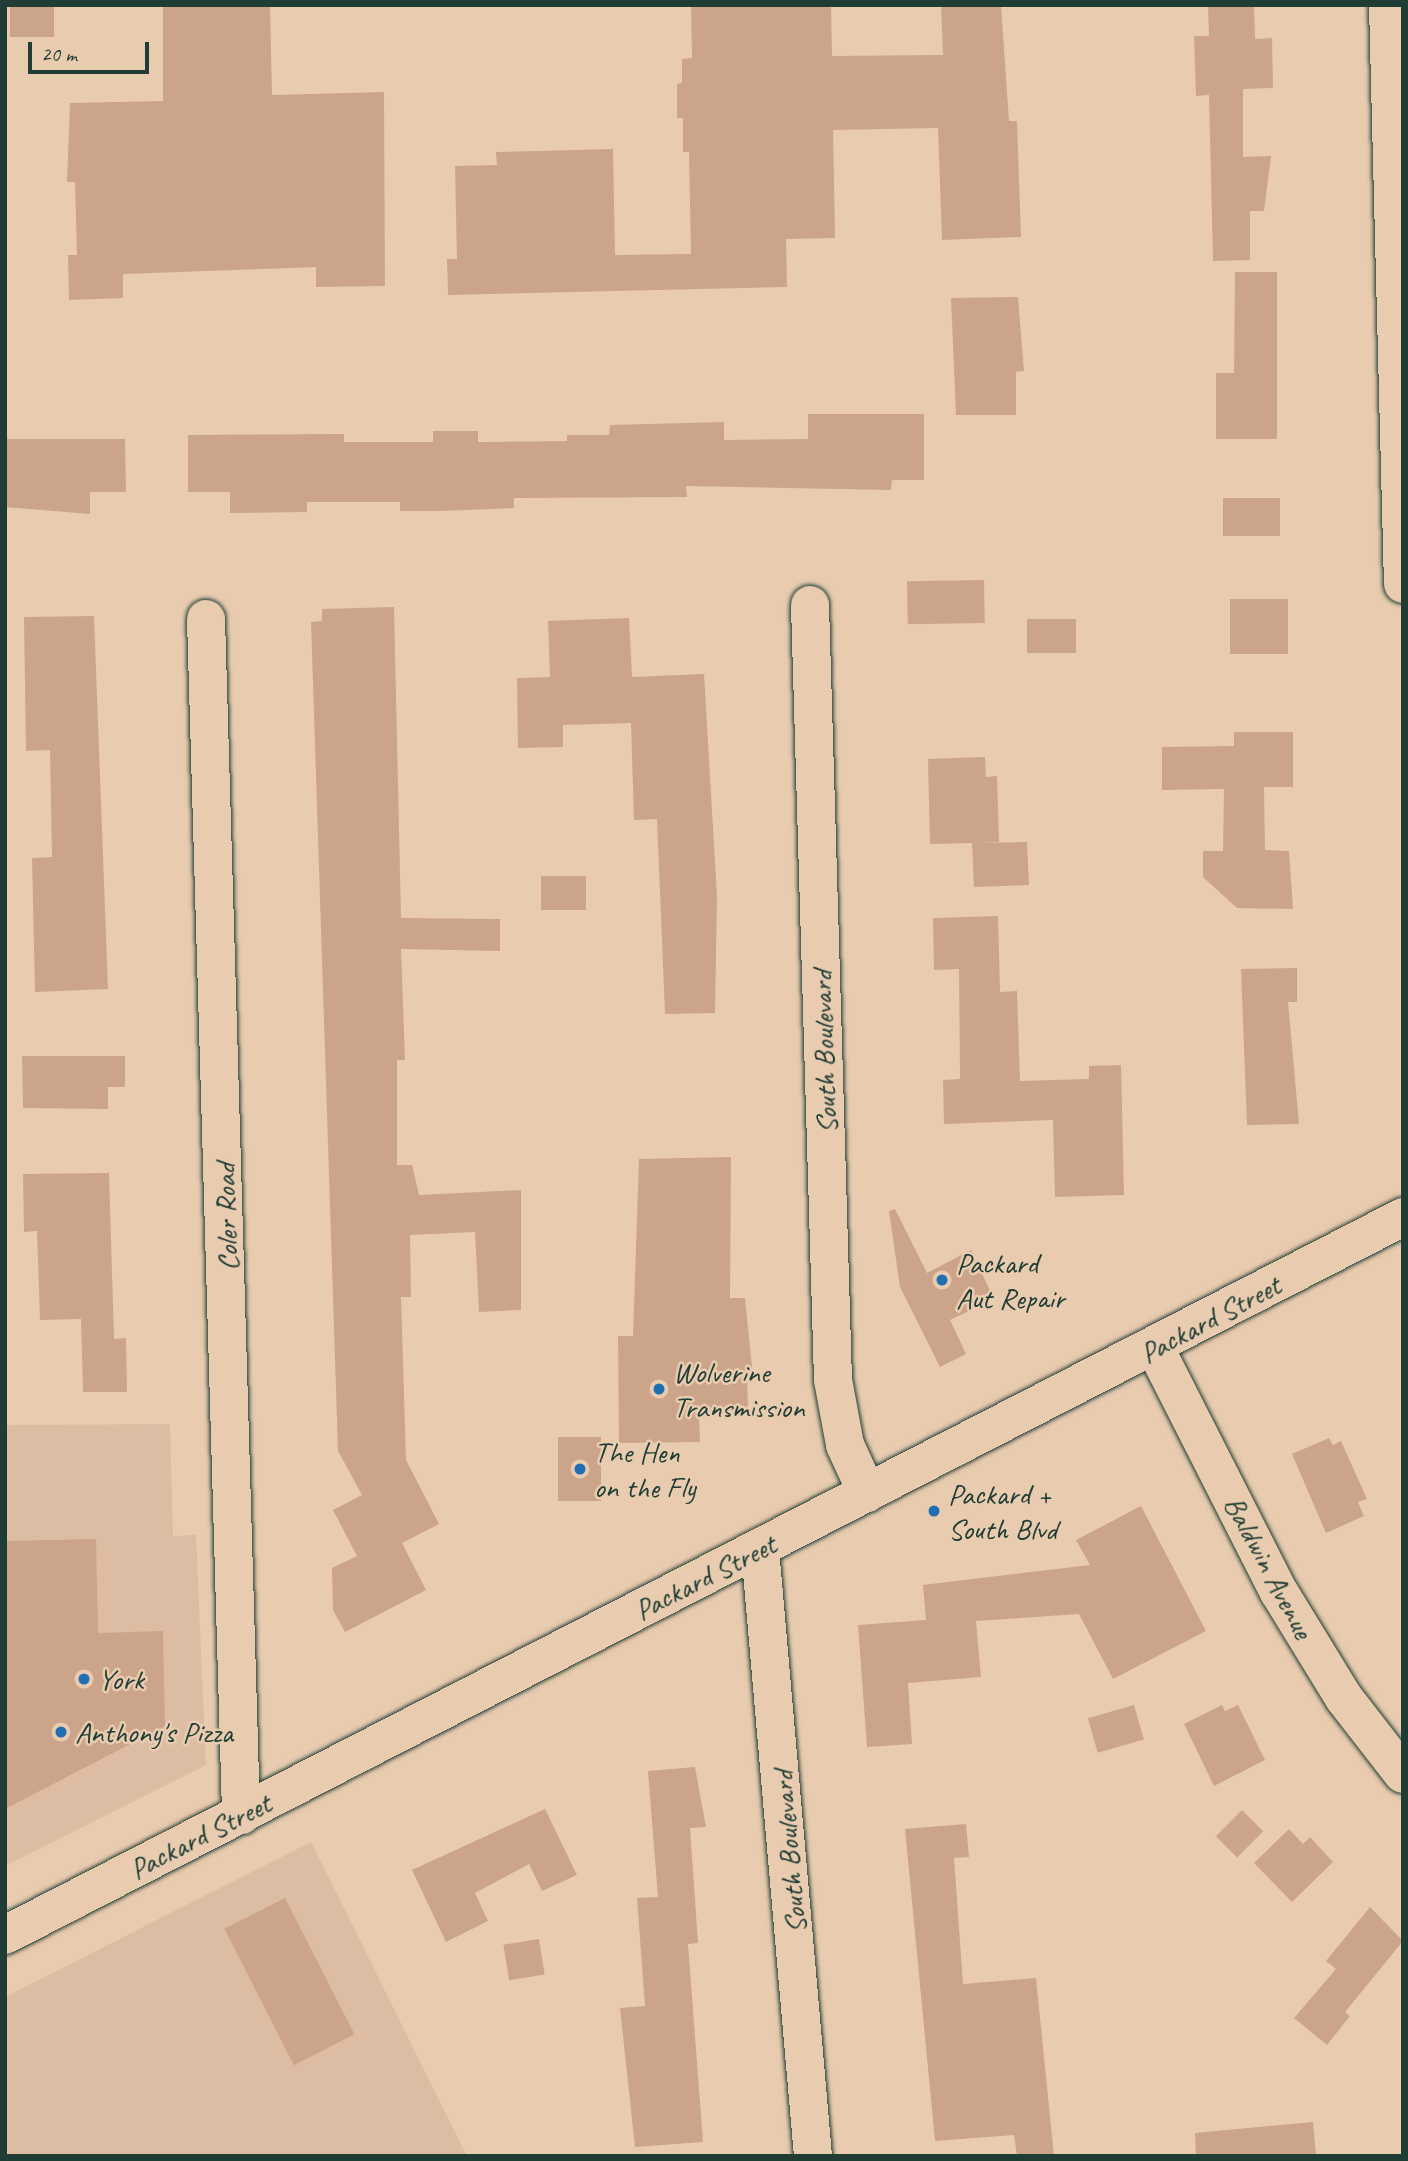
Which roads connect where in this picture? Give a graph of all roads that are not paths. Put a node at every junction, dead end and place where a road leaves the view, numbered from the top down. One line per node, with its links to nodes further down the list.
1 (1388, 5): 2 (street)
2 (1403, 584)
3 (810, 605): 7 (street, South Boulevard)
4 (206, 619): 10 (street, Coler Road)
5 (1403, 1217): 6 (street, Packard Street)
6 (1155, 1348): 7 (street, Packard Street); 9 (street, Baldwin Avenue)
7 (867, 1493): 8 (street, Packard Street)
8 (760, 1549): 10 (street, Packard Street); 12 (street, South Boulevard)
9 (1403, 1774)
10 (242, 1815): 11 (street, Packard Street)
11 (5, 1934)
12 (813, 2156)

